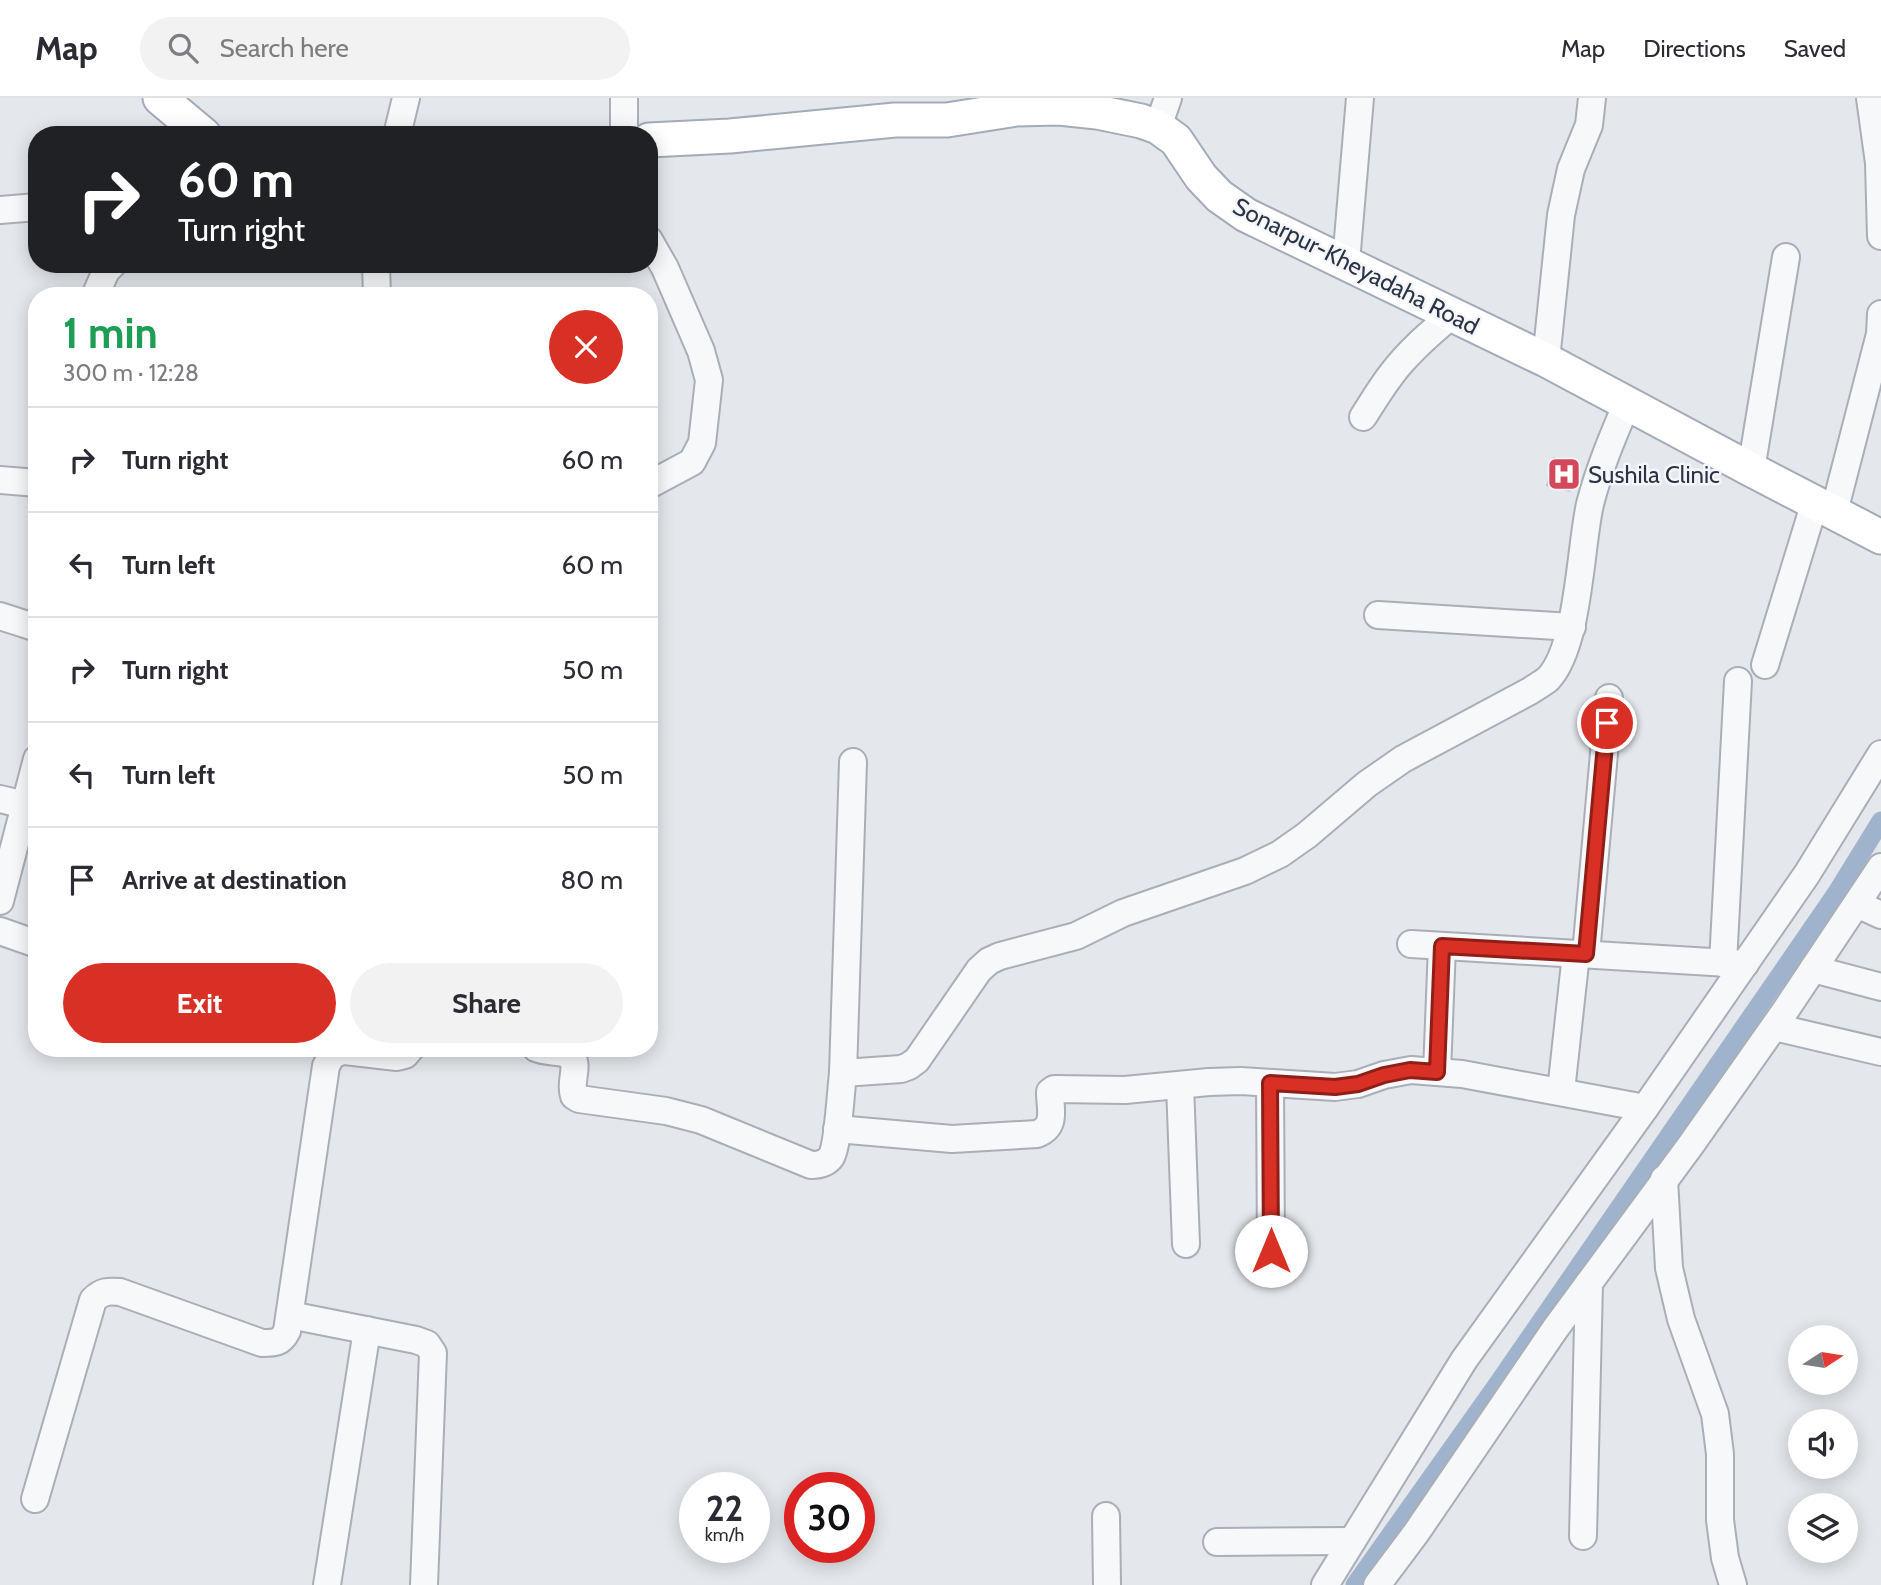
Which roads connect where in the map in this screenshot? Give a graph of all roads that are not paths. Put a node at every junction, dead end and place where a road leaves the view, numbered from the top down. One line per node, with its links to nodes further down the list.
1 (160, 98): 9 (main road)
2 (406, 98): 10 (street)
3 (624, 98): 11 (street)
4 (1360, 98): 19 (street)
5 (1592, 98): 22 (street)
6 (1870, 98): 13 (street)
7 (1017, 104): 8 (main road, Sonarpur-Kheyadaha Road); 12 (main road, Sonarpur-Kheyadaha Road)
8 (1163, 113): 19 (main road, Sonarpur-Kheyadaha Road)
9 (193, 126)
10 (399, 126)
11 (624, 126)
12 (658, 140)
13 (1879, 145): 16 (street)
14 (28, 208): 15 (street)
15 (0, 210)
16 (1881, 236)
17 (658, 256): 27 (street)
18 (1786, 257): 25 (street)
19 (1346, 262): 21 (main road, Sonarpur-Kheyadaha Road)
20 (1881, 314): 29 (street)
21 (1452, 315): 22 (main road, Sonarpur-Kheyadaha Road); 24 (street)
22 (1546, 360): 23 (main road, Sonarpur-Kheyadaha Road)
23 (1626, 403): 25 (main road, Sonarpur-Kheyadaha Road); 34 (street)
24 (1363, 417)
25 (1751, 470): 29 (main road, Sonarpur-Kheyadaha Road)
26 (0, 480): 28 (street)
27 (658, 480)
28 (28, 483)
29 (1825, 507): 30 (main road, Sonarpur-Kheyadaha Road); 35 (street)
30 (1881, 537)
31 (0, 615): 33 (street)
32 (1378, 615): 34 (street)
33 (28, 625)
34 (1572, 627): 59 (street)
35 (1765, 665)
36 (1738, 681): 51 (street)
37 (1609, 698): 50 (street)
38 (1881, 754): 51 (street)
39 (853, 762): 59 (street)
40 (28, 774): 41 (street)
41 (12, 802): 43 (street)
42 (1881, 867): 44 (street)
43 (0, 901)
44 (1857, 904): 45 (street); 52 (street)
45 (1881, 915)
46 (0, 931): 47 (street)
47 (28, 941)
48 (1411, 944): 49 (street)
49 (1442, 946): 50 (street); 58 (street)
50 (1581, 954): 51 (street); 62 (street)
51 (1734, 964): 63 (street)
52 (1813, 969): 53 (street); 54 (street)
53 (1881, 987)
54 (1774, 1027): 55 (street); 65 (street)
55 (1881, 1052)
56 (330, 1057): 69 (street)
57 (572, 1057): 64 (street)
58 (1437, 1072): 60 (street); 62 (street)
59 (843, 1073): 64 (street)
60 (1270, 1083): 61 (street); 67 (street)
61 (1180, 1085): 64 (street); 66 (street)
62 (1561, 1091): 63 (street)
63 (1645, 1108): 74 (street)
64 (837, 1129)
65 (1664, 1179): 68 (street); 81 (street)
66 (1186, 1244)
67 (1271, 1251)
68 (1589, 1283): 73 (street); 80 (street)
69 (290, 1315): 70 (street); 71 (street)
70 (367, 1330): 76 (street); 77 (street)
71 (35, 1499)
72 (1106, 1516): 78 (street)
73 (1583, 1536)
74 (1352, 1541): 75 (street); 79 (street)
75 (1217, 1542)
76 (327, 1585)
77 (424, 1585)
78 (1107, 1585)
79 (1325, 1585)
80 (1377, 1585)
81 (1733, 1585)

